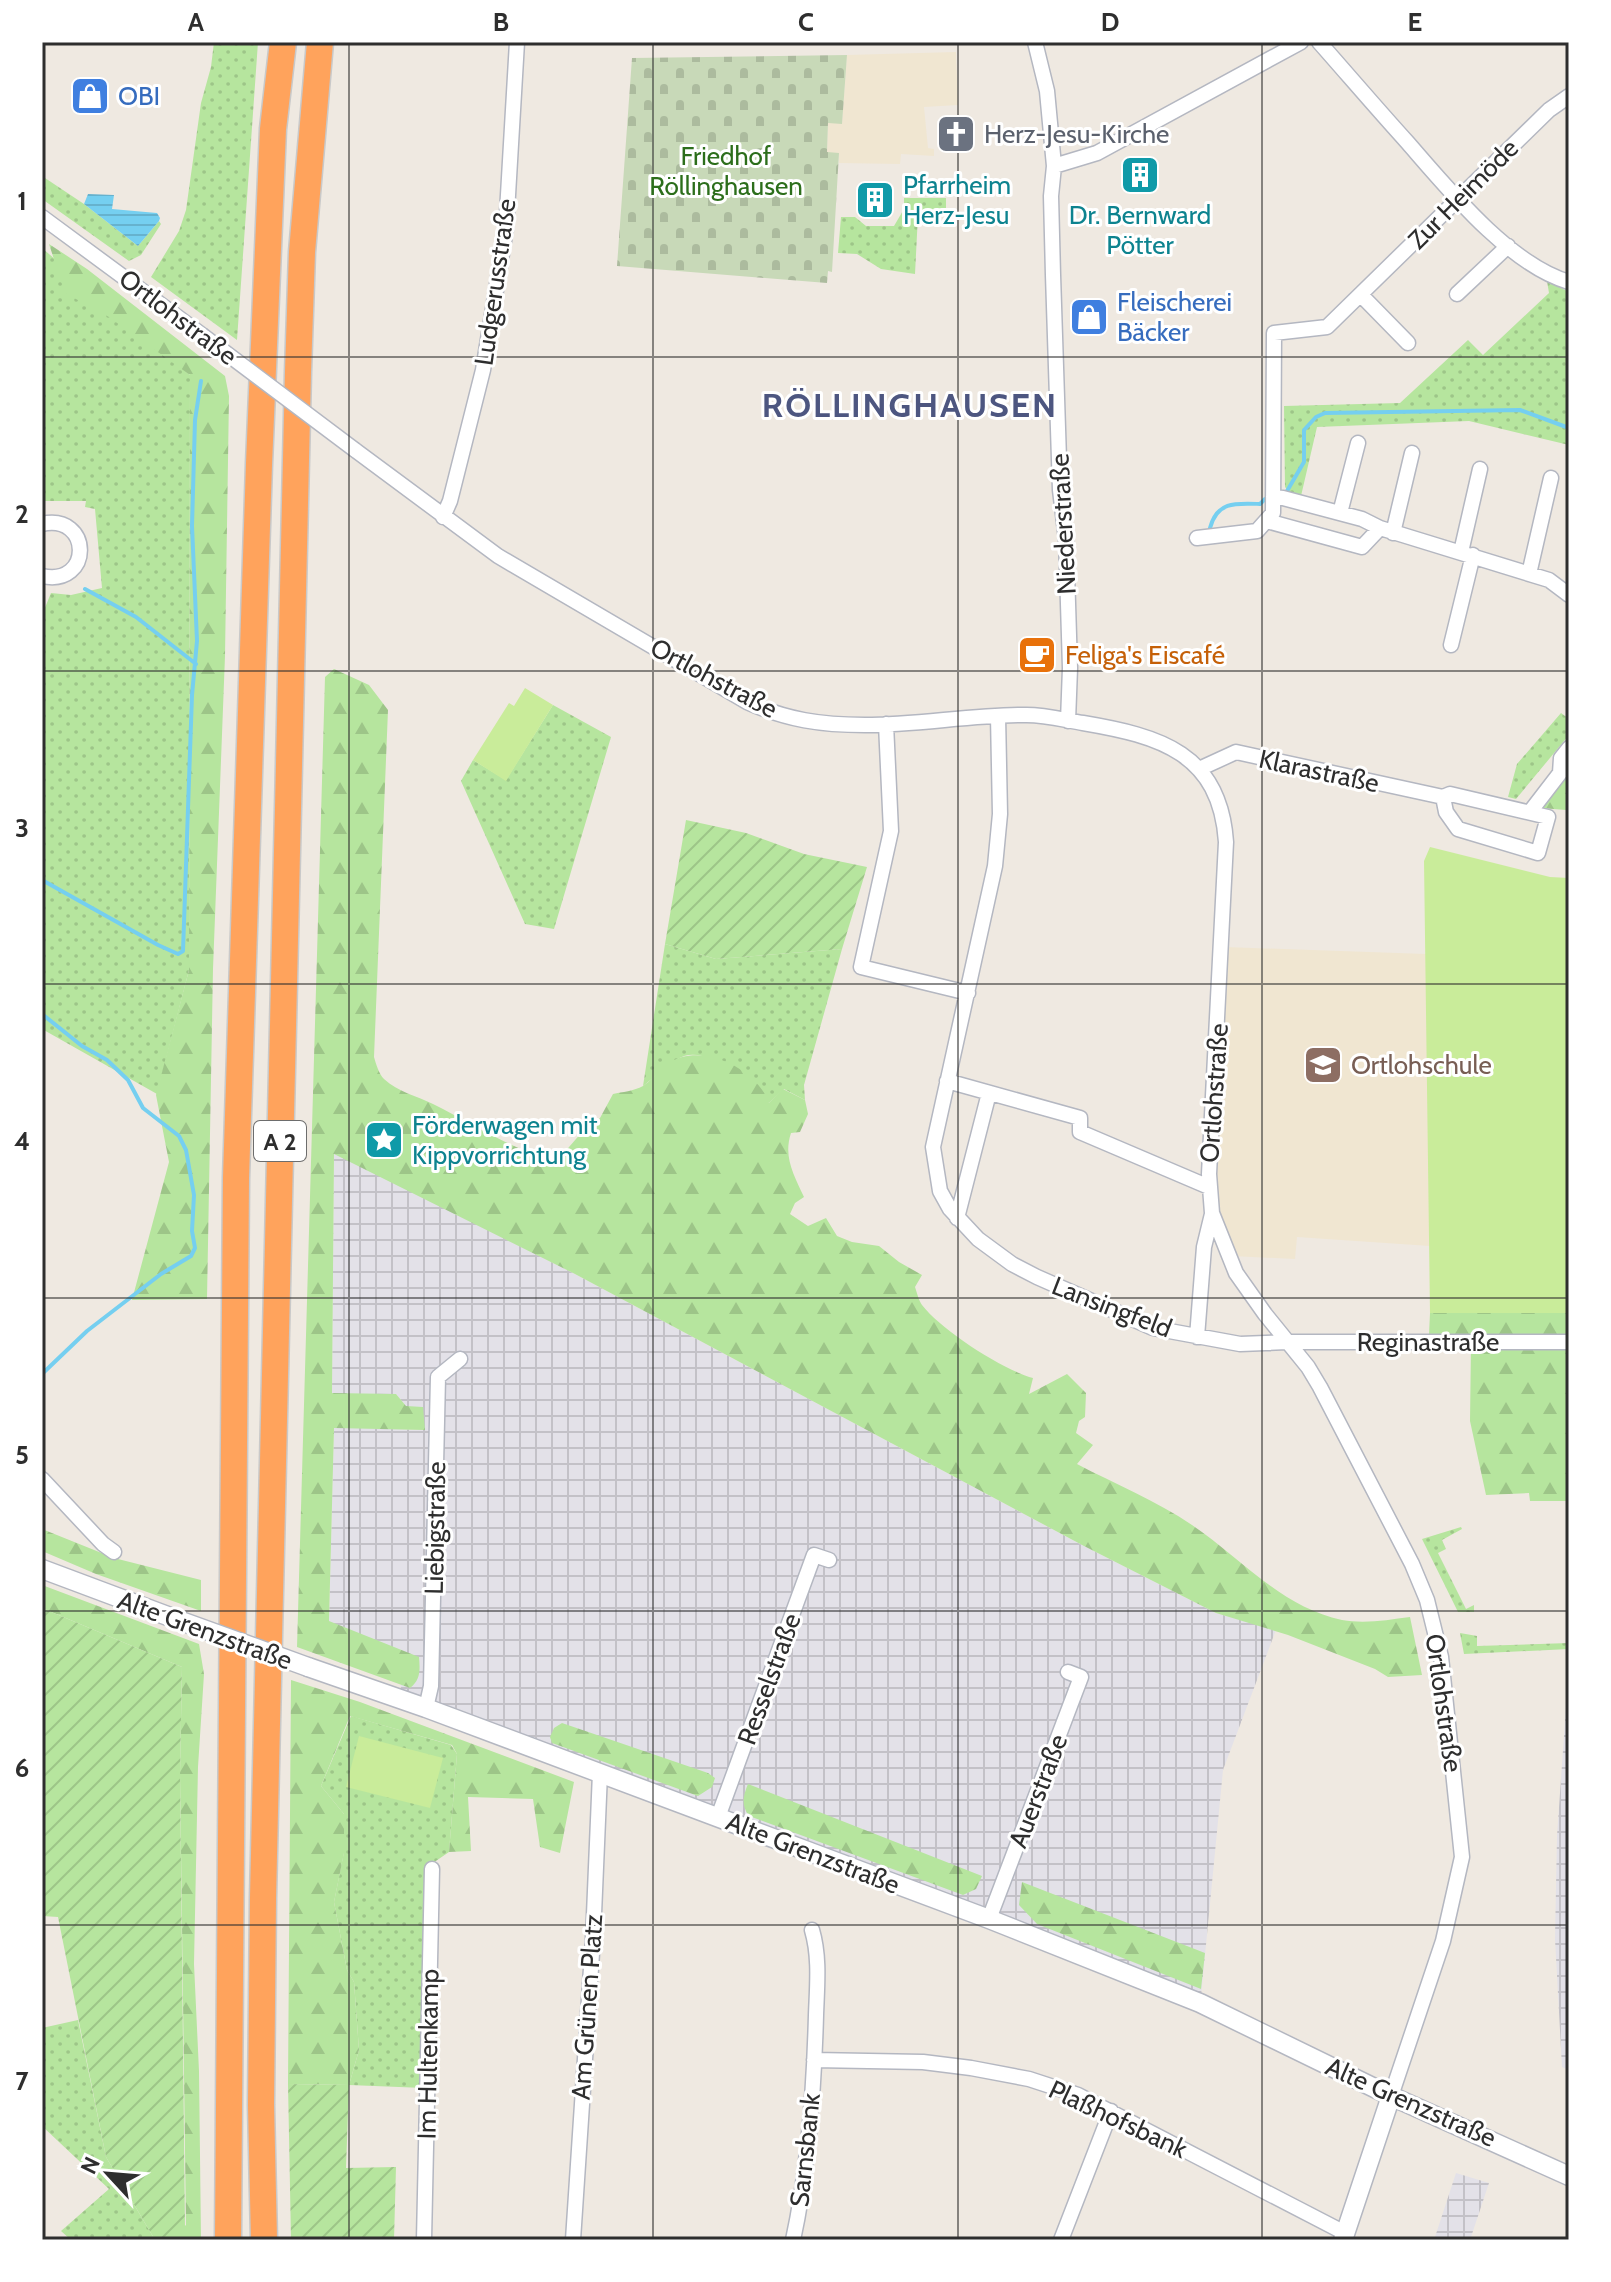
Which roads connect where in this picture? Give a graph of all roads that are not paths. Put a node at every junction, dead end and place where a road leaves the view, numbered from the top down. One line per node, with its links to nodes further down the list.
1 (283, 42): 65 (highway, A 2)
2 (320, 42): 66 (highway, A 2)
3 (517, 42): 22 (street, Ludgerusstraße)
4 (1035, 42): 8 (street, Niederstraße)
5 (1301, 42): 8 (street)
6 (1319, 42): 9 (street)
7 (1569, 96): 9 (street, Zur Heimöde)
8 (1054, 166): 33 (street, Niederstraße)
9 (1458, 200): 11 (street); 14 (street, Zur Heimöde)
10 (42, 217): 22 (street, Ortlohstraße, bridge)
11 (1508, 246): 12 (street); 13 (street)
12 (1569, 282)
13 (1457, 294)
14 (1361, 295): 15 (street); 20 (street, Zur Heimöde)
15 (1408, 343)
16 (1358, 443): 21 (street)
17 (1412, 453): 25 (street)
18 (1480, 469): 27 (street)
19 (1551, 478): 28 (street)
20 (1273, 497): 21 (street); 23 (street, Zur Heimöde)
21 (1340, 513): 25 (street)
22 (443, 517): 34 (street, Ortlohstraße)
23 (1267, 521): 25 (street); 26 (street)
24 (42, 524): 29 (street)
25 (1387, 531): 27 (street)
26 (1197, 538)
27 (1467, 553): 28 (street); 31 (street)
28 (1529, 574): 30 (street)
29 (42, 576)
30 (1569, 595)
31 (1451, 645)
32 (998, 716): 33 (street, Ortlohstraße); 34 (street, Ortlohstraße); 39 (street, Lansingfeld)
33 (1068, 721): 36 (street, Ortlohstraße)
34 (886, 724): 39 (street)
35 (1569, 748): 38 (street)
36 (1199, 769): 37 (street, Klarastraße); 42 (street, Ortlohstraße)
37 (1443, 797): 38 (street, Klarastraße); 38 (street)
38 (1530, 812)
39 (968, 993): 40 (street, Lansingfeld)
40 (947, 1081): 41 (street); 44 (street, Lansingfeld)
41 (989, 1093): 42 (street); 44 (street)
42 (1209, 1187): 43 (street, Ortlohstraße)
43 (1212, 1213): 45 (street, Ortlohstraße); 46 (street, Ortlohstraße)
44 (957, 1218): 45 (street, Lansingfeld)
45 (1197, 1337): 46 (street, Lansingfeld)
46 (1287, 1342): 47 (street, Reginastraße); 61 (street, Ortlohstraße)
47 (1569, 1342)
48 (460, 1359): 54 (street, Liebigstraße)
49 (42, 1479): 50 (street)
50 (114, 1552)
51 (829, 1560): 56 (street, Resselstraße)
52 (42, 1569): 54 (street, Alte Grenzstraße, bridge)
53 (1068, 1672): 58 (street, Auerstraße)
54 (426, 1708): 55 (street, Alte Grenzstraße)
55 (600, 1773): 56 (street, Alte Grenzstraße); 68 (street, Am Grünen Platz)
56 (718, 1817): 58 (street, Alte Grenzstraße)
57 (432, 1869): 67 (street, Im Hultenkamp)
58 (989, 1919): 61 (street, Alte Grenzstraße)
59 (812, 1930): 60 (street)
60 (814, 2060): 62 (street, Plaßhofsbank); 69 (street, Sarnsbank)
61 (1391, 2096): 63 (street, Alte Grenzstraße); 64 (street)
62 (1111, 2111): 64 (street, Plaßhofsbank); 70 (street)
63 (1569, 2176)
64 (1344, 2237)
65 (228, 2240)
66 (264, 2240)
67 (424, 2240)
68 (573, 2240)
69 (793, 2240)
70 (1061, 2240)

